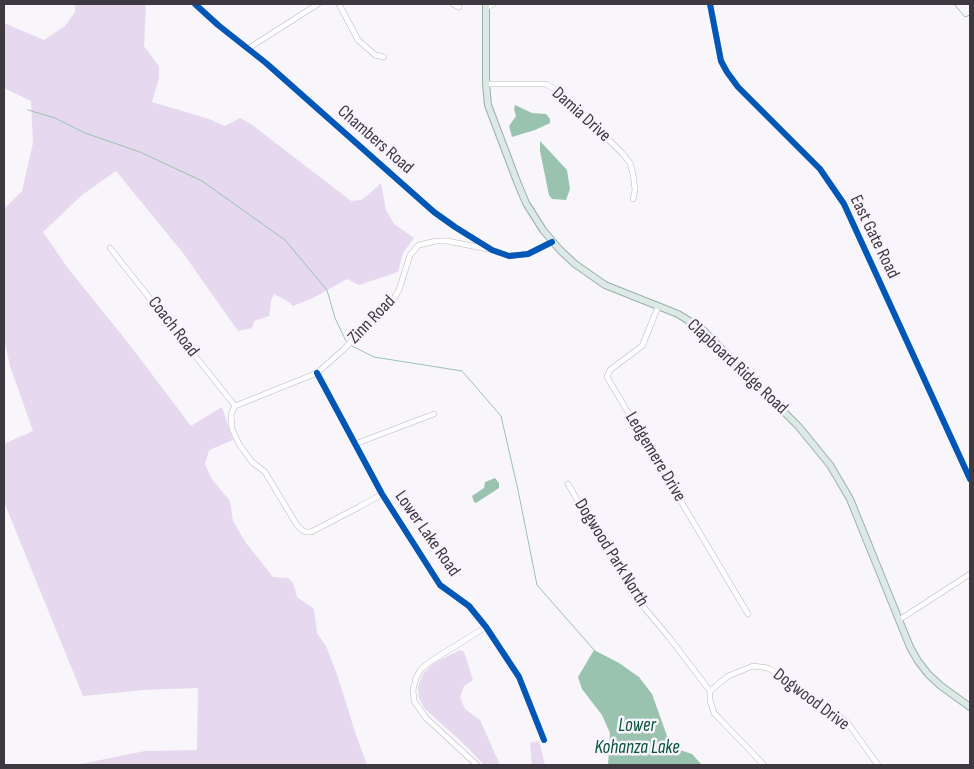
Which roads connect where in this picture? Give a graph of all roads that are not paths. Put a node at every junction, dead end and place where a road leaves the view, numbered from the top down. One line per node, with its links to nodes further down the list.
1 (195, 4): 9 (street, Chambers Road)
2 (318, 4): 9 (street)
3 (339, 4): 10 (street)
4 (452, 4): 8 (street)
5 (493, 4): 7 (street)
6 (710, 4): 21 (street, East Gate Road)
7 (486, 6): 11 (main road, Clapboard Ridge Road)
8 (459, 7)
9 (249, 48): 15 (street, Chambers Road)
10 (384, 57)
11 (486, 84): 12 (street, Damia Drive); 13 (main road, Clapboard Ridge Road)
12 (633, 199)
13 (552, 242): 15 (street, Chambers Road); 16 (main road, Clapboard Ridge Road)
14 (110, 248): 18 (street, Coach Road)
15 (492, 250): 17 (street, Zinn Road)
16 (658, 307): 25 (street, Ledgemere Drive); 26 (main road, Clapboard Ridge Road)
17 (316, 373): 18 (street, Zinn Road); 20 (street, Lower Lake Road)
18 (235, 406): 23 (street)
19 (434, 414): 20 (street)
20 (355, 444): 23 (street, Lower Lake Road)
21 (970, 479)
22 (568, 484): 28 (street, Dogwood Park North)
23 (382, 494): 27 (street, Lower Lake Road)
24 (970, 574): 26 (street)
25 (748, 614)
26 (899, 620): 29 (main road, Clapboard Ridge Road)
27 (486, 627): 30 (street, Lower Lake Road); 31 (street)
28 (710, 691): 32 (street); 33 (street, Dogwood Drive)
29 (970, 707)
30 (544, 740)
31 (476, 765)
32 (764, 765)
33 (878, 765)

